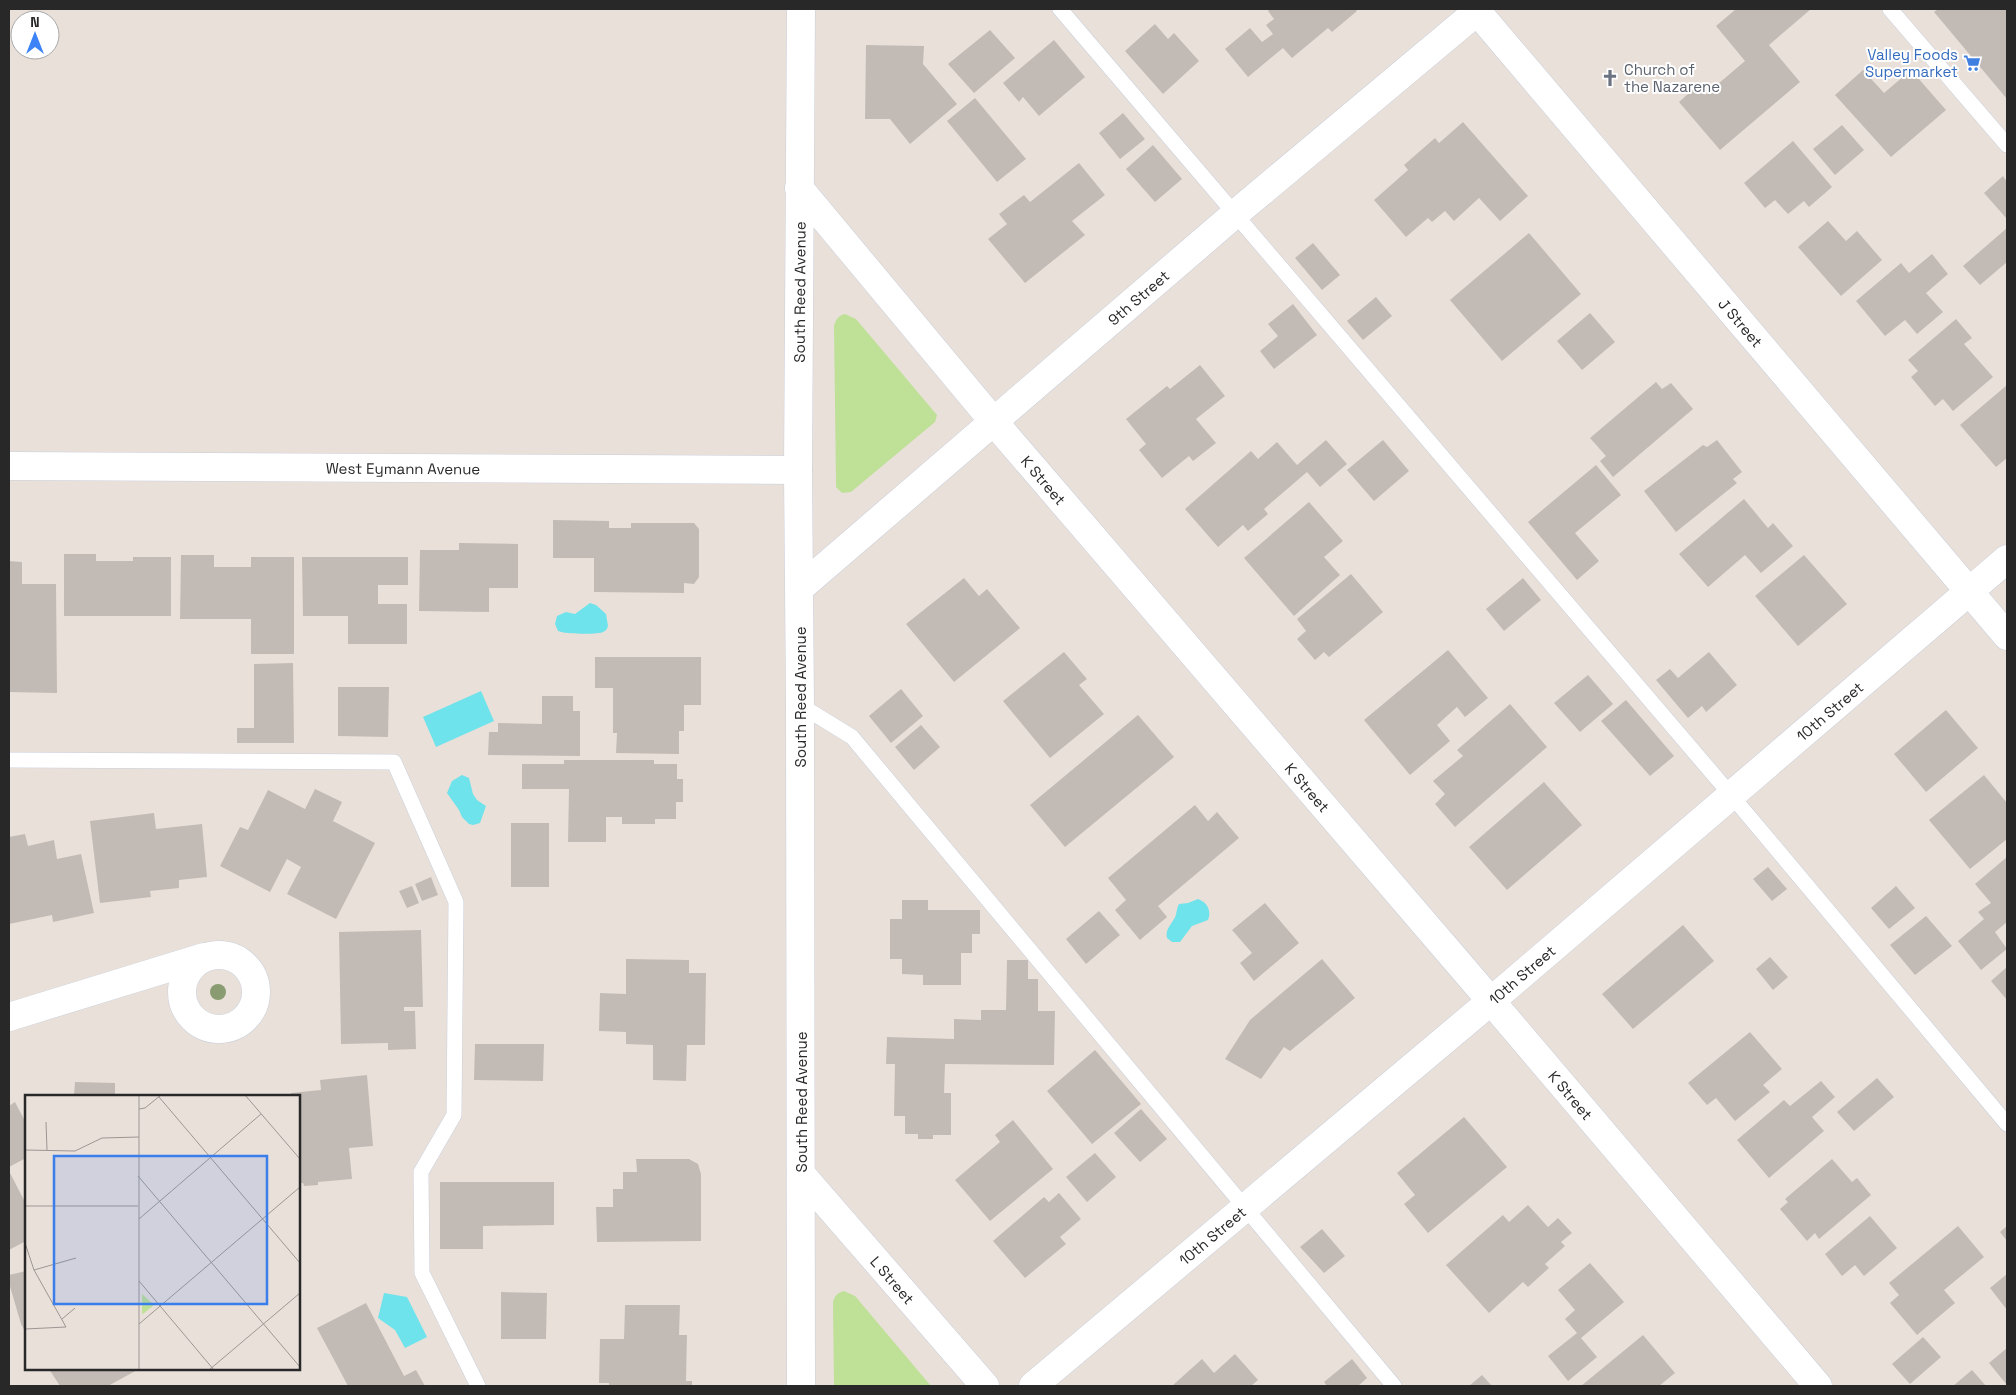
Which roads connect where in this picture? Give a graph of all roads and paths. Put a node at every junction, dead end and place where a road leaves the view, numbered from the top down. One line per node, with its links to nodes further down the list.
1 (801, 9): 6 (street, South Reed Avenue)
2 (1060, 9): 7 (lane)
3 (1890, 9): 5 (lane)
4 (1478, 10): 7 (street, 9th Street); 13 (street, J Street)
5 (2007, 145)
6 (799, 188): 8 (street, K Street); 10 (street, South Reed Avenue)
7 (1235, 214): 8 (street, 9th Street); 17 (lane)
8 (994, 422): 12 (street, 9th Street); 20 (street, K Street)
9 (9, 466): 10 (street, West Eymann Avenue)
10 (798, 470): 12 (street, South Reed Avenue)
11 (2007, 559): 13 (street, 10th Street)
12 (800, 588): 15 (street, South Reed Avenue)
13 (1969, 591): 14 (street, J Street); 17 (street, 10th Street)
14 (2007, 636)
15 (800, 705): 24 (street, South Reed Avenue); 25 (lane)
16 (9, 760): 26 (lane)
17 (1730, 796): 20 (street, 10th Street); 23 (lane)
18 (211, 956): 19 (street); 21 (street); 21 (street)
19 (122, 983): 21 (street); 22 (street)
20 (1491, 1001): 25 (street, 10th Street); 31 (street, K Street)
21 (186, 1010)
22 (9, 1017)
23 (2007, 1124)
24 (801, 1174): 27 (street, South Reed Avenue); 28 (street, L Street)
25 (1244, 1208): 29 (street, 10th Street); 30 (lane)
26 (478, 1386)
27 (801, 1386)
28 (985, 1386)
29 (1032, 1386)
30 (1394, 1386)
31 (1818, 1386)

